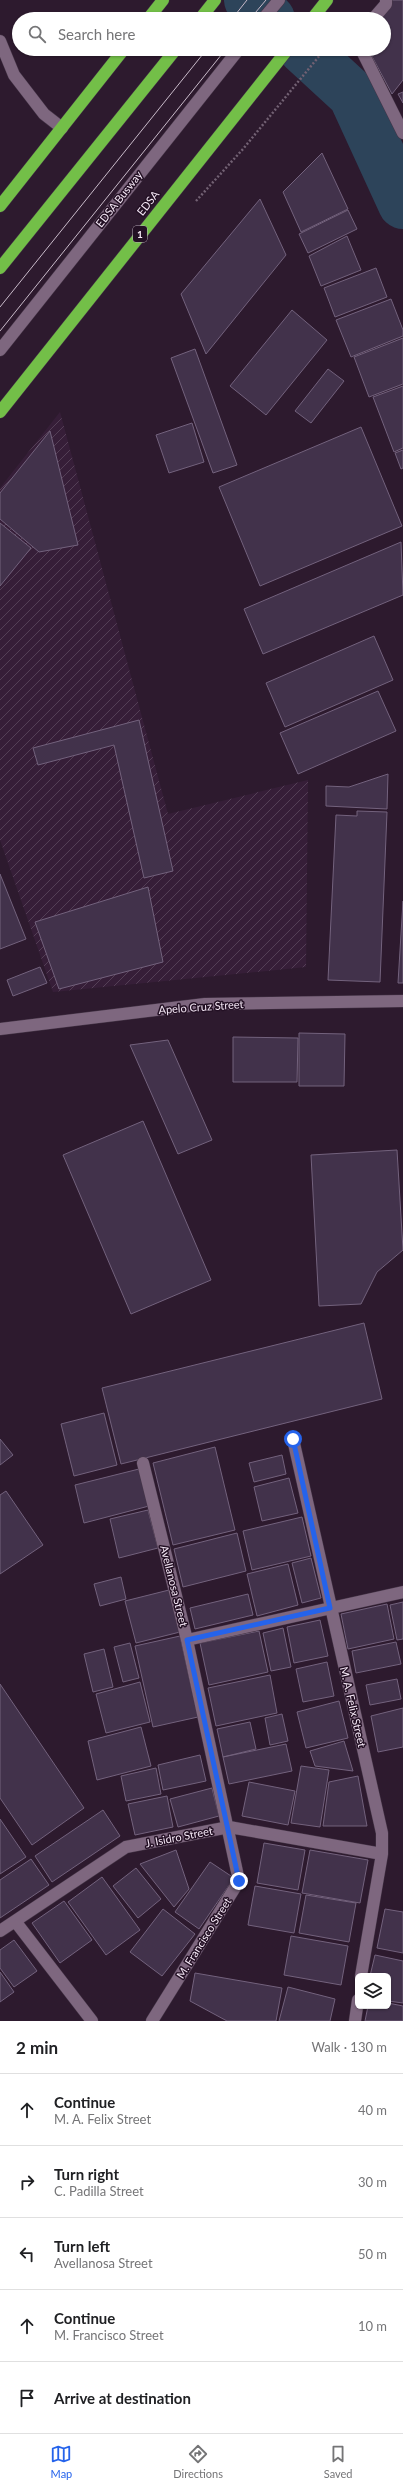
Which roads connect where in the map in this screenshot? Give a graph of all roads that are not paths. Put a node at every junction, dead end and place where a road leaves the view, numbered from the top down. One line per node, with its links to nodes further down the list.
1 (163, 0): 6 (highway)
2 (215, 0): 7 (highway)
3 (279, 0): 8 (street)
4 (327, 0): 9 (highway)
5 (386, 0): 10 (street)
6 (154, 12)
7 (206, 12)
8 (269, 12)
9 (318, 12)
10 (379, 12)
11 (0, 41): 17 (street)
12 (119, 56): 17 (highway)
13 (170, 56): 20 (highway)
14 (233, 56): 21 (street, EDSA Busway)
15 (282, 56): 22 (highway, EDSA / 1)
16 (365, 56): 18 (street)
17 (62, 128): 19 (highway)
18 (403, 132)
19 (0, 206)
20 (0, 268)
21 (0, 350)
22 (0, 412)
23 (403, 1001): 24 (street, Apelo Cruz Street)
24 (0, 1029)
25 (293, 1439): 28 (street, M. A. Felix Street)
26 (143, 1463): 29 (street, Avellanosa Street)
27 (403, 1592): 28 (street)
28 (330, 1608): 29 (street); 31 (street, M. A. Felix Street)
29 (187, 1640): 30 (street, Avellanosa Street)
30 (229, 1827): 31 (street, J. Isidro Street); 32 (street, J. Isidro Street); 37 (street, M. Francisco Street)
31 (382, 1854): 34 (street, M. A. Felix Street)
32 (15, 1921): 33 (street, J. Isidro Street); 36 (street)
33 (0, 1931)
34 (362, 1973)
35 (357, 2009): 38 (street)
36 (92, 2021)
37 (152, 2021)
38 (355, 2021)

